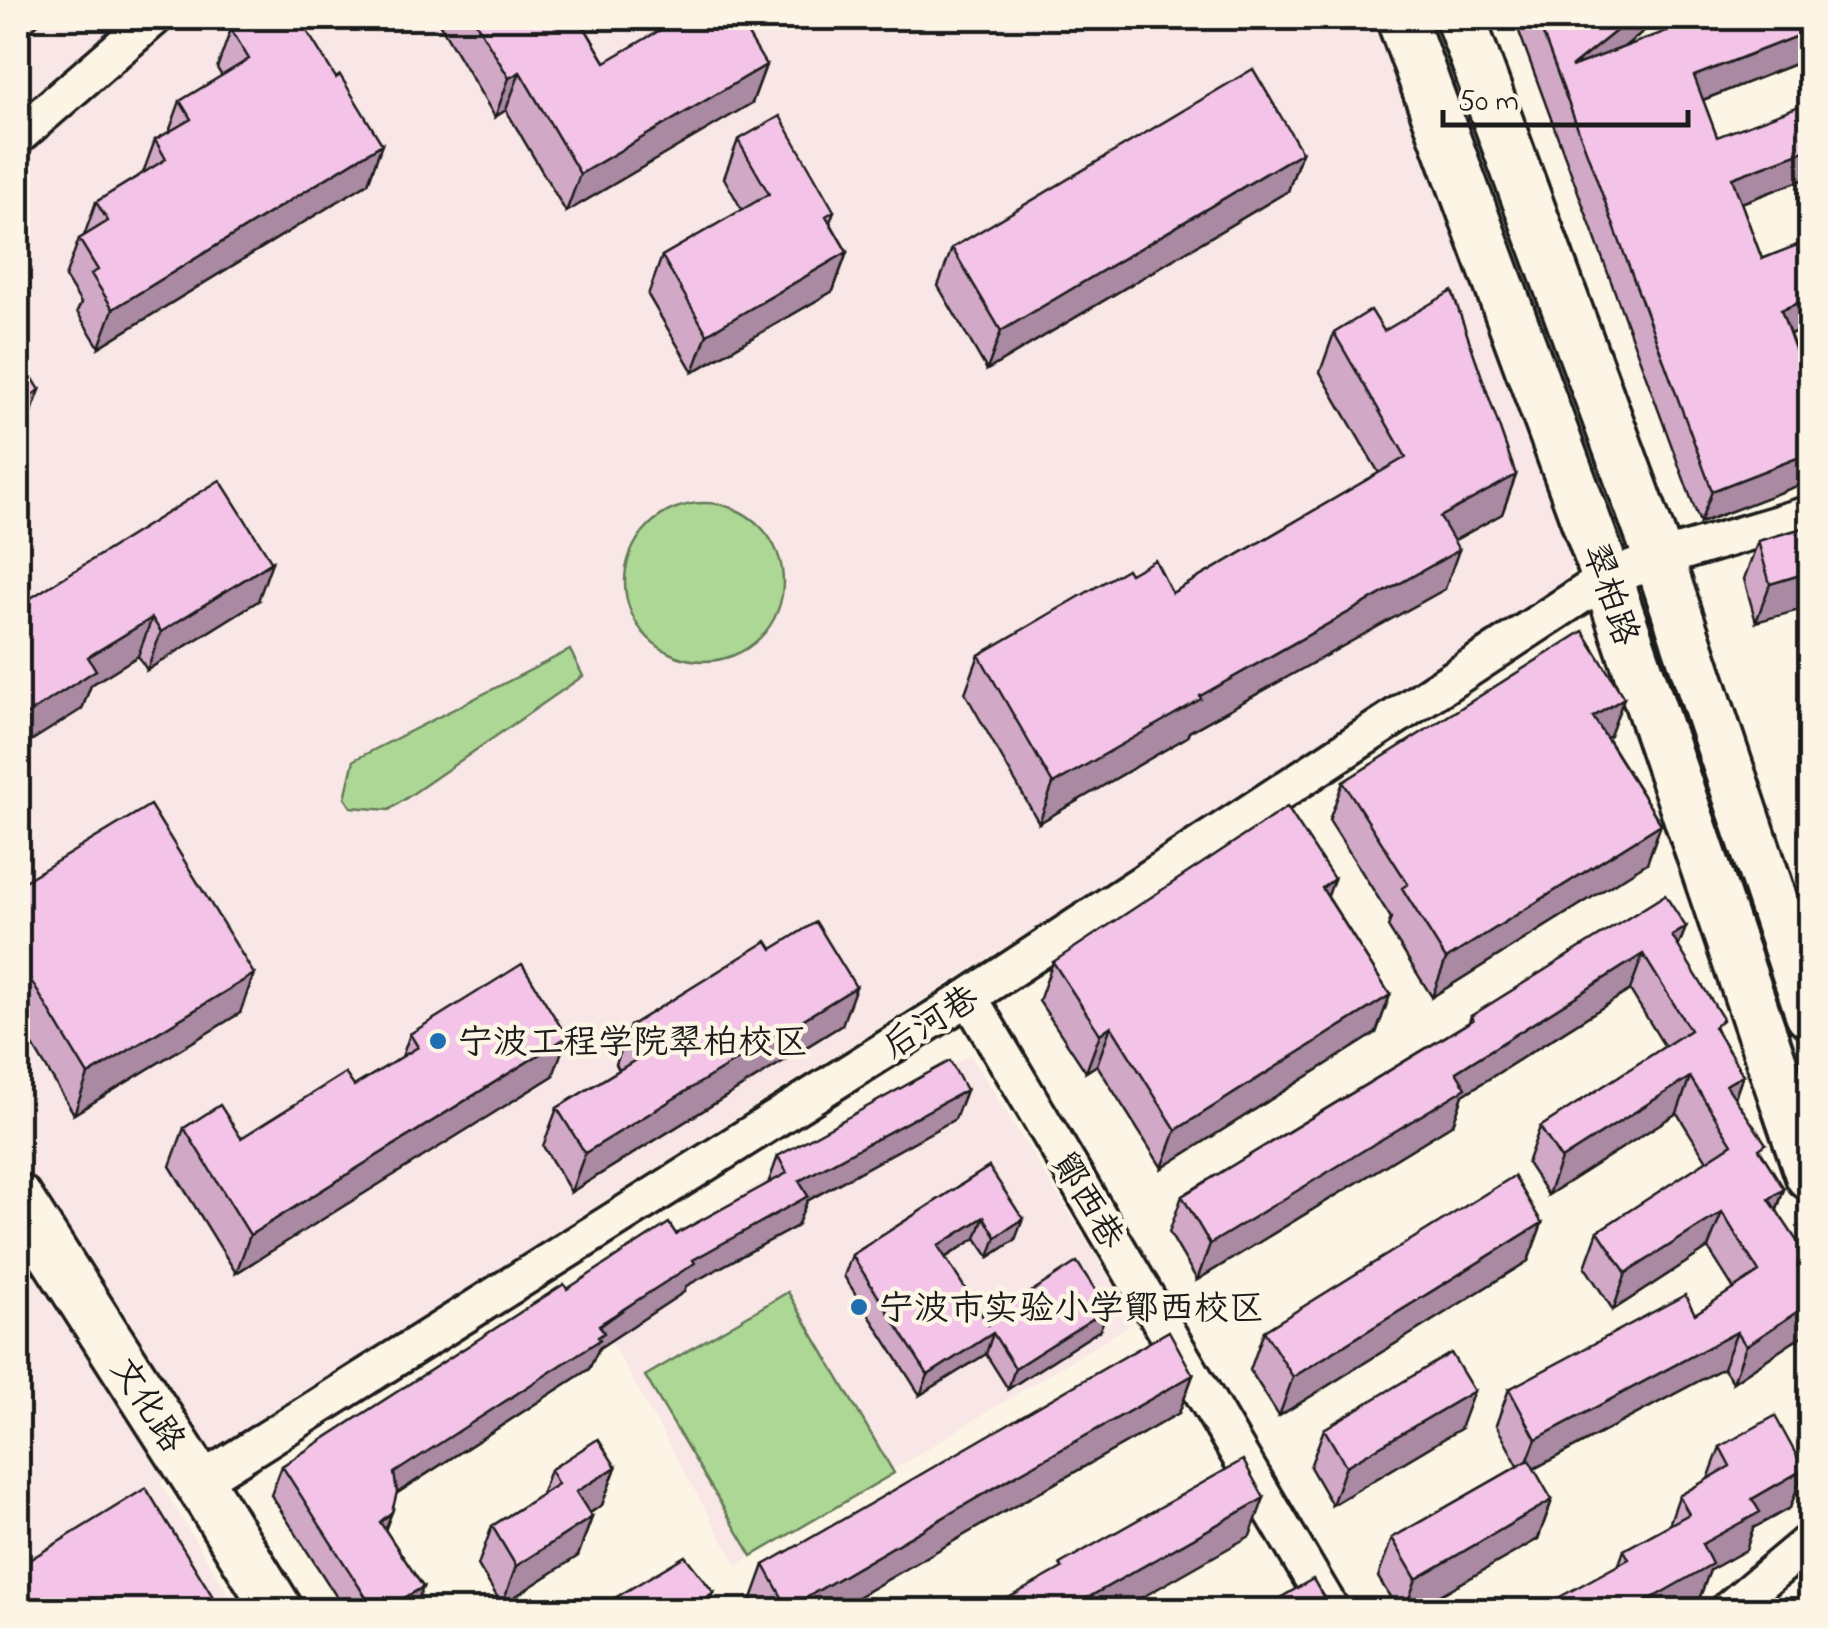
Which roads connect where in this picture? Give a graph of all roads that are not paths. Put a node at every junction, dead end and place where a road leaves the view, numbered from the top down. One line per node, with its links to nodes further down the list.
1 (154, 18): 4 (street)
2 (1401, 18): 7 (main road, 翠柏路)
3 (1460, 18): 6 (main road, 翠柏路)
4 (18, 136)
5 (1810, 514): 6 (street, 后河巷)
6 (1659, 559): 7 (street, 后河巷); 9 (main road, 翠柏路)
7 (1608, 578): 8 (street, 后河巷); 10 (main road, 翠柏路)
8 (970, 997): 12 (street, 后河巷); 15 (street, 鄮西巷)
9 (1810, 1013)
10 (1810, 1175)
11 (18, 1199): 12 (main road, 文化路)
12 (199, 1482): 14 (main road, 文化路)
13 (1810, 1542): 16 (street)
14 (278, 1610)
15 (1332, 1610)
16 (1728, 1610)

